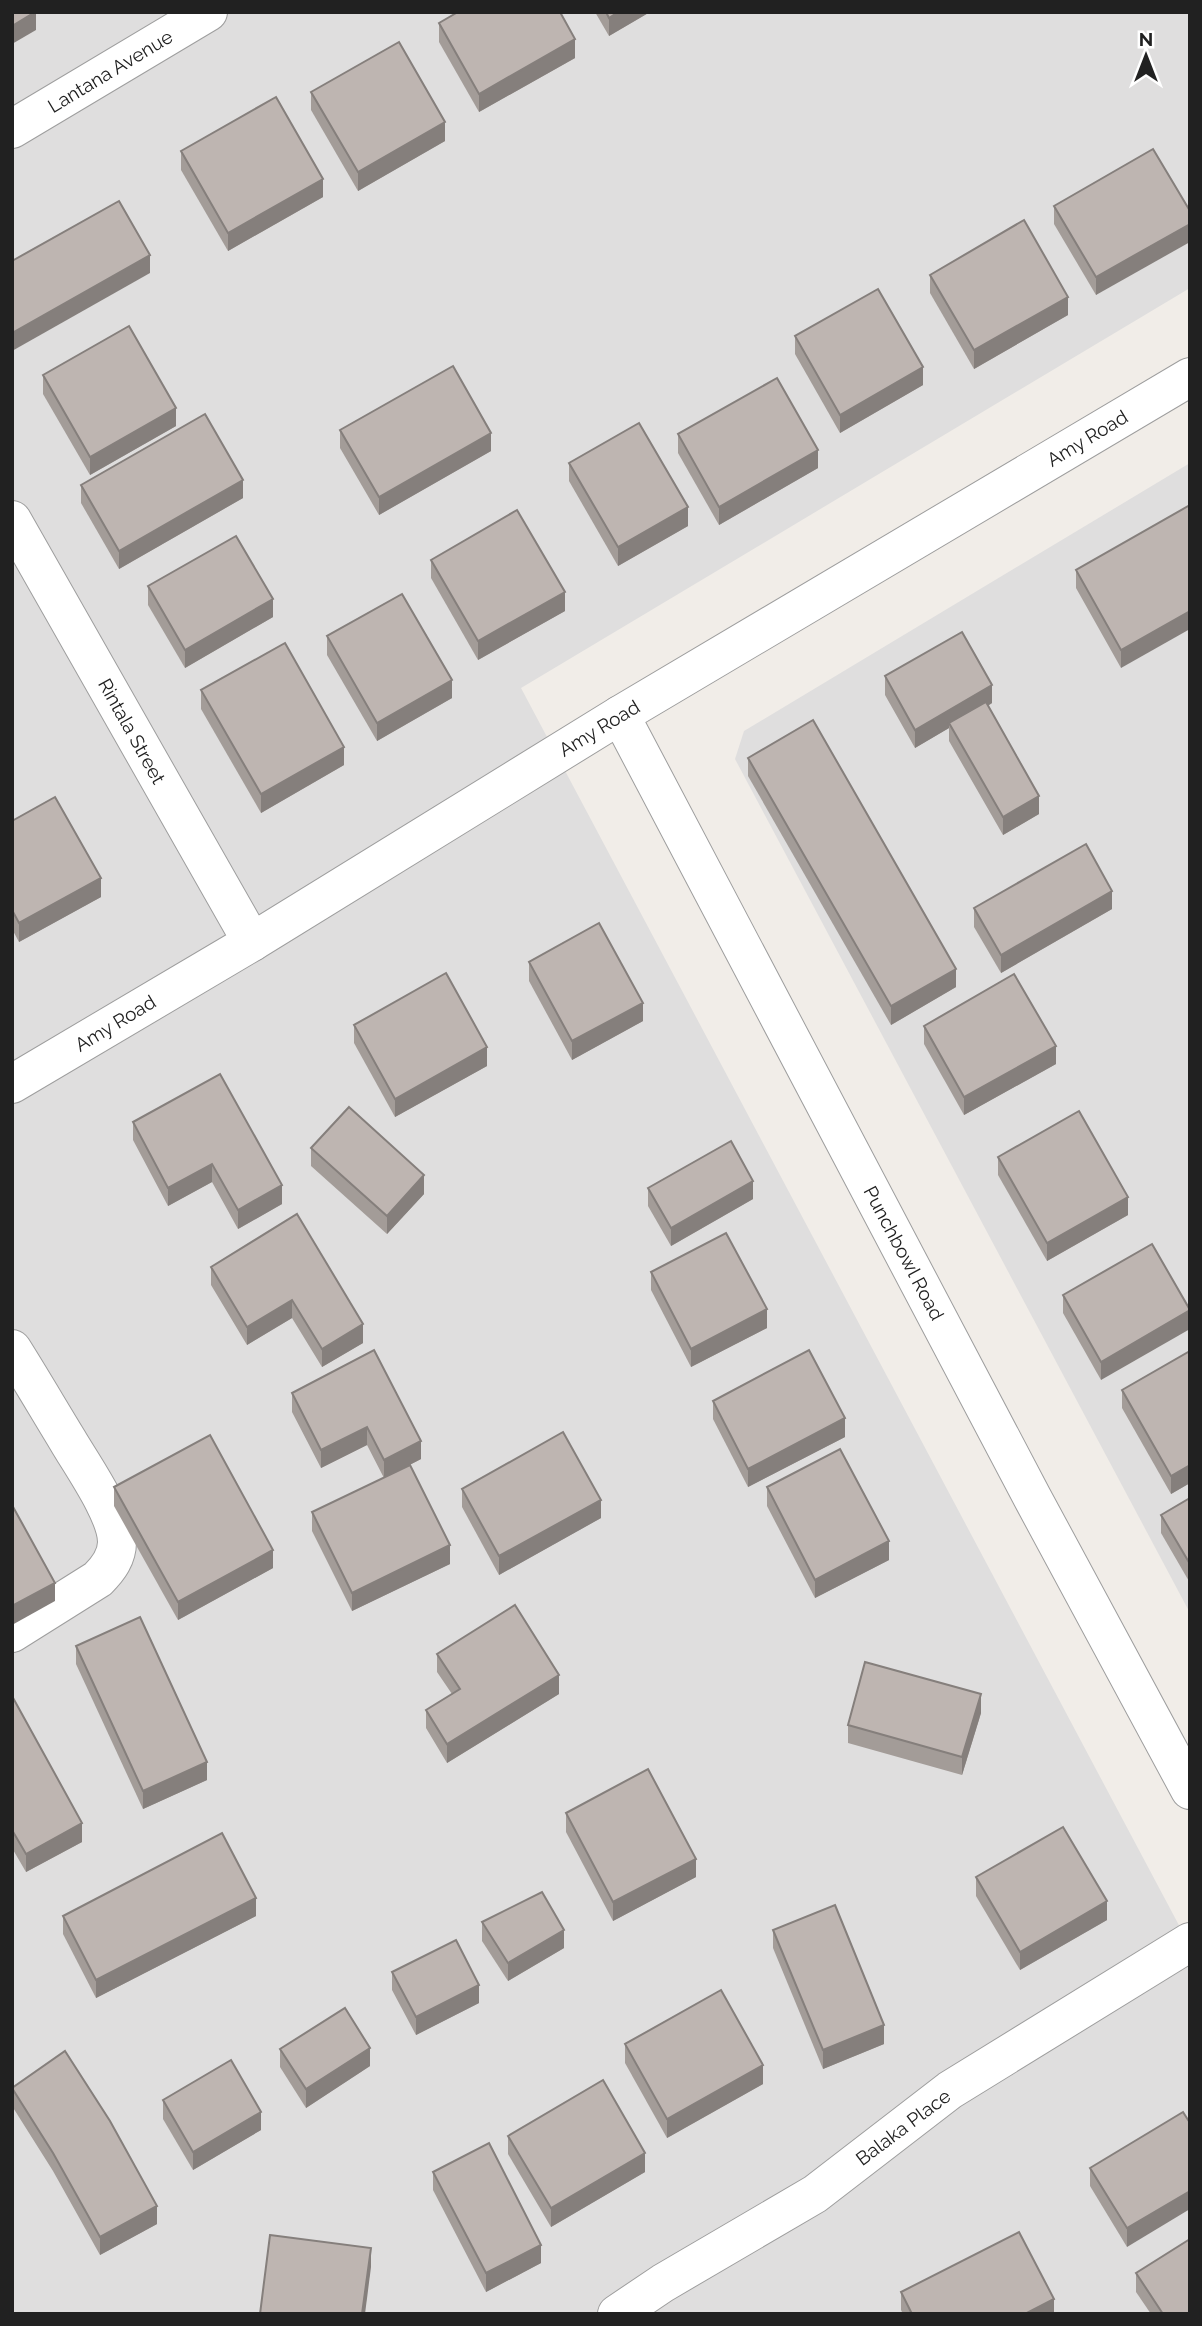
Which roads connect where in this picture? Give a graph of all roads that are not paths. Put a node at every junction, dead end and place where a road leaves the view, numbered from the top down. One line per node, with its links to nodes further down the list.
1 (208, 12): 2 (street, Lantana Avenue)
2 (12, 129)
3 (1190, 377): 5 (street, Amy Road)
4 (12, 520): 6 (street, Rintala Street)
5 (620, 715): 6 (street, Amy Road); 10 (street, Punchbowl Road)
6 (252, 942): 7 (street, Amy Road)
7 (12, 1084)
8 (12, 1349): 9 (street)
9 (12, 1633)
10 (1190, 1790)
11 (1190, 1942): 12 (street, Balaka Place)
12 (617, 2314)

